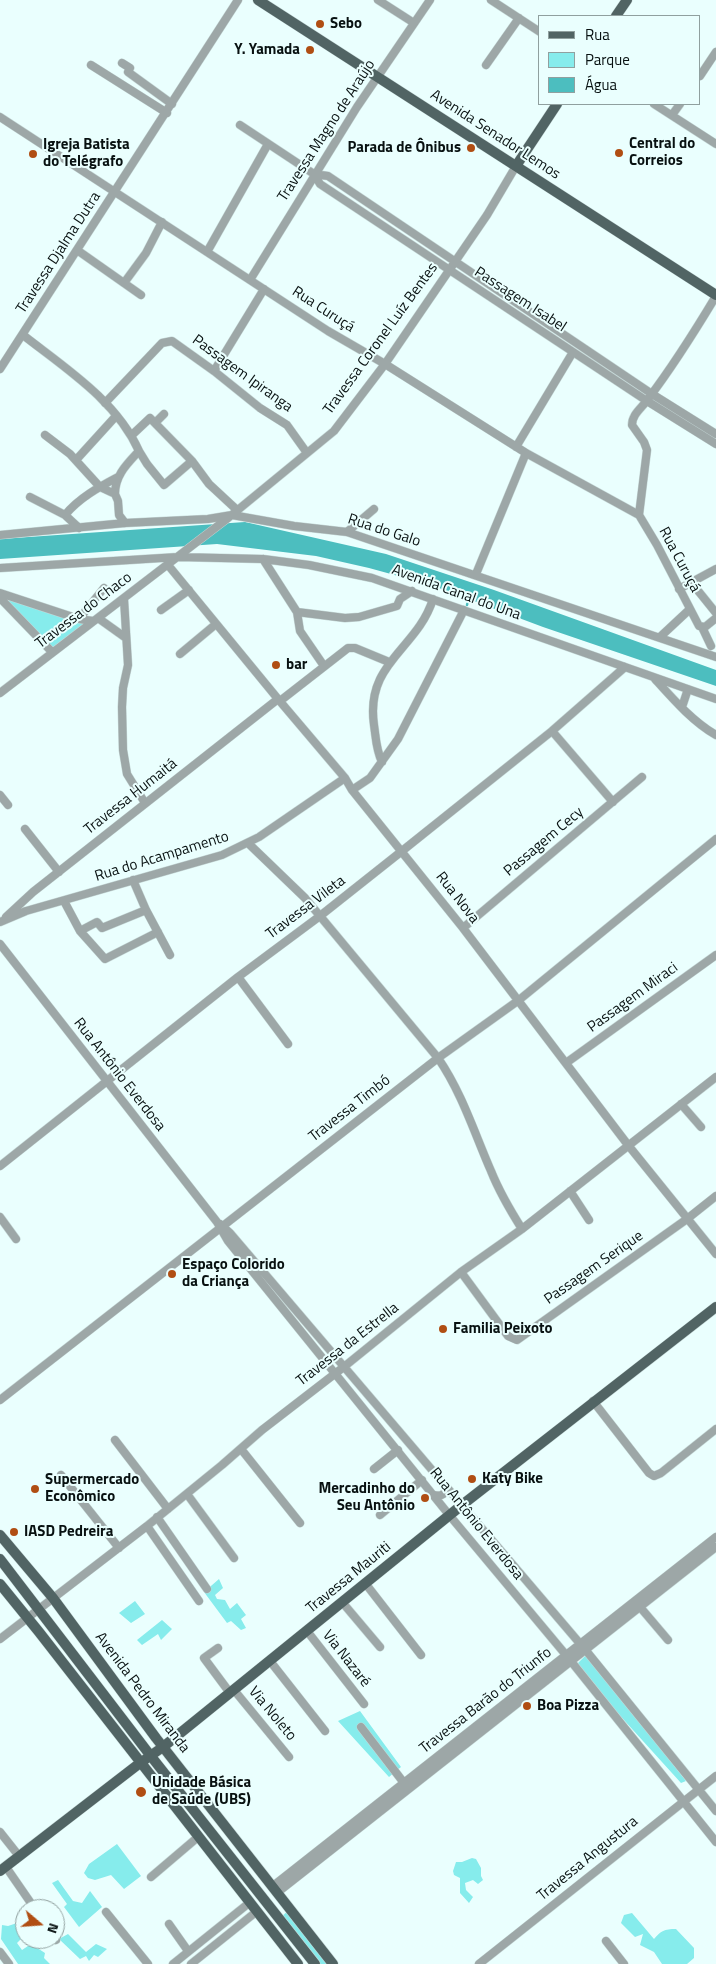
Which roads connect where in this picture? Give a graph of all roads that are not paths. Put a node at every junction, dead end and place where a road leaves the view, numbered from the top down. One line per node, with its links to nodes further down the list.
1 (238, 0): 17 (street, Travessa Djalma Dutra)
2 (258, 0): 16 (main road, Avenida Senador Lemos)
3 (378, 0): 9 (street)
4 (430, 0): 9 (street, Travessa Magno de Araújo)
5 (491, 0): 8 (street)
6 (627, 0): 7 (main road)
7 (617, 15)
8 (519, 18): 10 (street); 14 (street)
9 (414, 23): 16 (street, Travessa Magno de Araújo)
10 (538, 31)
11 (716, 52): 15 (street)
12 (122, 62): 17 (street)
13 (91, 65): 21 (street)
14 (486, 65)
15 (701, 74)
16 (378, 76): 27 (main road, Avenida Senador Lemos); 28 (street, Travessa Magno de Araújo)
17 (172, 104): 21 (street, Travessa Djalma Dutra)
18 (556, 105): 27 (main road, Travessa Coronel Luíz Bentes)
19 (656, 105): 22 (street)
20 (679, 105): 22 (street)
21 (166, 113): 29 (street, Travessa Djalma Dutra)
22 (672, 115): 26 (street)
23 (0, 117): 29 (street, Rua Curuçá)
24 (240, 126): 25 (street, Passagem Isabel)
25 (268, 144): 28 (street, Passagem Isabel); 32 (street)
26 (716, 144)
27 (516, 166): 33 (street, Travessa Coronel Luíz Bentes); 39 (main road, Avenida Senador Lemos)
28 (314, 174): 33 (street, Passagem Isabel); 34 (street, Passagem Isabel); 35 (street, Travessa Magno de Araújo)
29 (115, 191): 30 (street, Rua Curuçá); 31 (street, Travessa Djalma Dutra)
30 (162, 222): 32 (street, Rua Curuçá); 36 (street)
31 (77, 250): 36 (street); 40 (street, Travessa Djalma Dutra)
32 (207, 252): 35 (street, Rua Curuçá)
33 (455, 262): 34 (street, Travessa Coronel Luíz Bentes); 45 (street, Passagem Isabel)
34 (449, 270): 41 (street, Passagem Isabel); 42 (street, Travessa Coronel Luíz Bentes)
35 (250, 280): 37 (street, Rua Curuçá)
36 (124, 283): 38 (street)
37 (264, 289): 42 (street, Rua Curuçá); 44 (street)
38 (141, 295)
39 (716, 295): 45 (street)
40 (22, 334): 43 (street, Travessa Djalma Dutra); 46 (street)
41 (573, 352): 45 (street, Passagem Isabel); 54 (street)
42 (385, 364): 54 (street, Rua Curuçá); 56 (street, Travessa Coronel Luíz Bentes)
43 (0, 369)
44 (214, 371): 46 (street, Passagem Ipiranga); 56 (street, Passagem Ipiranga)
45 (649, 397): 50 (street, Passagem Isabel); 53 (street, Passagem Isabel); 67 (street)
46 (104, 402): 48 (street)
47 (164, 414): 49 (street)
48 (116, 416): 52 (street); 58 (street)
49 (156, 423): 52 (street); 59 (street)
50 (716, 434)
51 (45, 435): 58 (street)
52 (132, 435): 55 (street)
53 (716, 444)
54 (516, 447): 57 (street, Rua Curuçá)
55 (139, 451): 59 (street); 60 (street)
56 (307, 453): 65 (street, Travessa Coronel Luíz Bentes)
57 (526, 453): 67 (street, Rua Curuçá); 78 (street)
58 (76, 460): 61 (street)
59 (192, 461): 65 (street)
60 (118, 477): 61 (street); 62 (street)
61 (100, 487): 62 (street); 66 (street)
62 (114, 494): 68 (street)
63 (30, 497): 66 (street)
64 (374, 509): 70 (street)
65 (233, 514): 68 (street, Rua do Galo); 70 (street, Rua do Galo); 72 (street, Travessa Coronel Luíz Bentes)
66 (65, 515): 69 (street)
67 (638, 515): 82 (street, Rua Curuçá)
68 (126, 523): 69 (street, Rua do Galo)
69 (79, 528): 71 (street, Rua do Galo)
70 (347, 532): 78 (street, Rua do Galo)
71 (0, 535)
72 (185, 552): 73 (street, Travessa do Chaco)
73 (178, 557): 74 (street, Avenida Canal do Una); 75 (street, Travessa do Chaco); 76 (street)
74 (263, 559): 83 (street, Avenida Canal do Una); 91 (street)
75 (168, 565): 81 (street, Rua Nova); 86 (street, Travessa do Chaco)
76 (0, 568)
77 (716, 570): 79 (street)
78 (476, 574): 98 (street, Rua do Galo)
79 (691, 582): 82 (street); 92 (street, Rua Curuçá)
80 (104, 588): 93 (street)
81 (189, 590): 88 (street); 96 (street, Rua Nova)
82 (679, 590): 90 (street, Rua Curuçá)
83 (412, 591): 87 (street, Avenida Canal do Una); 91 (street)
84 (0, 593): 93 (street)
85 (0, 598): 101 (street)
86 (124, 599): 95 (street, Travessa do Chaco); 99 (street)
87 (433, 599): 89 (street, Avenida Canal do Una); 104 (street)
88 (161, 610)
89 (464, 610): 106 (street, Avenida Canal do Una); 115 (street)
90 (690, 610): 97 (street, Rua Curuçá); 98 (street)
91 (297, 612): 105 (street)
92 (716, 614)
93 (79, 618): 95 (street)
94 (716, 618): 97 (street)
95 (96, 620): 99 (street); 101 (street, Travessa do Chaco)
96 (216, 624): 102 (street); 111 (street, Rua Nova)
97 (702, 627): 100 (street, Rua Curuçá)
98 (660, 637): 103 (street, Rua do Galo)
99 (126, 638): 121 (street)
100 (711, 646)
101 (52, 652): 109 (street, Travessa do Chaco)
102 (180, 654)
103 (716, 657)
104 (389, 662): 105 (street, Travessa Humaitá); 115 (street)
105 (324, 666): 111 (street, Travessa Humaitá)
106 (625, 667): 107 (street, Avenida Canal do Una); 113 (street, Travessa Vileta)
107 (654, 678): 108 (street, Avenida Canal do Una); 112 (street)
108 (688, 689): 110 (street, Avenida Canal do Una); 112 (street)
109 (0, 693)
110 (716, 698)
111 (279, 700): 116 (street, Rua Nova); 121 (street, Travessa Humaitá)
112 (682, 706): 114 (street)
113 (552, 731): 120 (street); 126 (street, Travessa Vileta)
114 (716, 735)
115 (382, 762): 118 (street)
116 (345, 778): 118 (street, Rua Nova); 125 (street, Rua do Acampamento)
117 (642, 778): 120 (street, Passagem Cecy)
118 (352, 790): 126 (street, Rua Nova)
119 (0, 795): 122 (street)
120 (613, 802): 133 (street, Passagem Cecy)
121 (145, 803): 127 (street, Travessa Humaitá)
122 (8, 805)
123 (25, 829): 127 (street)
124 (716, 839): 140 (street, Travessa Timbó)
125 (249, 844): 128 (street, Rua do Acampamento); 131 (street)
126 (402, 851): 131 (street, Travessa Vileta); 133 (street, Rua Nova)
127 (59, 872): 132 (street, Travessa Humaitá)
128 (133, 880): 129 (street, Rua do Acampamento); 130 (street)
129 (64, 901): 132 (street, Rua do Acampamento); 134 (street)
130 (146, 910): 134 (street); 135 (street)
131 (320, 916): 139 (street, Travessa Vileta); 142 (street)
132 (2, 921)
133 (463, 928): 140 (street, Rua Nova)
134 (80, 931): 135 (street)
135 (158, 932): 137 (street)
136 (0, 944): 145 (street, Rua Antônio Everdosa)
137 (170, 955)
138 (716, 956): 143 (street, Passagem Miraci)
139 (238, 977): 141 (street); 145 (street, Travessa Vileta)
140 (519, 1000): 142 (street, Travessa Timbó); 143 (street, Rua Nova)
141 (288, 1044)
142 (438, 1058): 155 (street, Travessa Timbó); 156 (street)
143 (566, 1063): 148 (street, Rua Nova)
144 (716, 1077): 146 (street, Travessa da Estrella)
145 (107, 1082): 149 (street, Travessa Vileta); 155 (street, Rua Antônio Everdosa)
146 (681, 1104): 147 (street); 148 (street, Travessa da Estrella)
147 (701, 1127)
148 (628, 1145): 150 (street, Travessa da Estrella); 153 (street, Rua Nova)
149 (0, 1166)
150 (570, 1191): 154 (street); 156 (street, Travessa da Estrella)
151 (716, 1196): 153 (street)
152 (0, 1217): 157 (street)
153 (687, 1219): 158 (street, Rua Nova); 159 (street, Passagem Serique)
154 (588, 1220)
155 (220, 1225): 161 (street, Rua Antônio Everdosa); 162 (street, Rua Antônio Everdosa); 163 (street, Travessa Timbó)
156 (522, 1229): 159 (street, Travessa da Estrella)
157 (16, 1238)
158 (716, 1254)
159 (461, 1272): 161 (street, Travessa da Estrella)
160 (716, 1307): 164 (main road, Travessa Mauriti)
161 (345, 1366): 162 (street, Travessa da Estrella); 172 (street, Rua Antônio Everdosa)
162 (336, 1372): 167 (street, Travessa da Estrella); 168 (street, Rua Antônio Everdosa)
163 (0, 1400)
164 (593, 1401): 165 (street); 175 (main road, Travessa Mauriti)
165 (716, 1429)
166 (115, 1440): 176 (street)
167 (241, 1449): 173 (street, Travessa da Estrella); 180 (street)
168 (398, 1450): 169 (street); 171 (street, Rua Antônio Everdosa)
169 (374, 1470)
170 (61, 1475): 184 (street)
171 (422, 1480): 174 (street, Rua Antônio Everdosa); 177 (street)
172 (446, 1486): 174 (street); 175 (street, Rua Antônio Everdosa)
173 (186, 1494): 176 (street, Travessa da Estrella); 185 (street)
174 (434, 1495): 178 (street, Rua Antônio Everdosa)
175 (462, 1505): 178 (main road, Travessa Mauriti); 200 (street, Rua Antônio Everdosa)
176 (168, 1509): 179 (street, Travessa da Estrella)
177 (380, 1516)
178 (450, 1516): 188 (main road, Travessa Mauriti); 203 (street, Rua Antônio Everdosa)
179 (157, 1518): 181 (street, Travessa da Estrella); 189 (street)
180 (300, 1523)
181 (147, 1526): 184 (street, Travessa da Estrella); 191 (street)
182 (0, 1535): 190 (main road, Avenida Pedro Miranda)
183 (715, 1543): 193 (street, Travessa Barão do Triunfo); 200 (street, Travessa Barão do Triunfo)
184 (120, 1548): 190 (street, Travessa da Estrella)
185 (234, 1558)
186 (0, 1559): 194 (main road, Avenida Pedro Miranda)
187 (0, 1584): 195 (main road)
188 (365, 1584): 192 (main road, Travessa Mauriti); 202 (street)
189 (207, 1589)
190 (53, 1598): 194 (street, Travessa da Estrella); 209 (main road, Avenida Pedro Miranda)
191 (200, 1601)
192 (342, 1602): 196 (main road, Travessa Mauriti); 199 (street)
193 (640, 1607): 198 (street); 200 (street, Travessa Barão do Triunfo)
194 (39, 1609): 195 (street, Travessa da Estrella); 210 (main road, Avenida Pedro Miranda)
195 (28, 1618): 197 (street, Travessa da Estrella); 212 (main road)
196 (307, 1631): 204 (main road, Travessa Mauriti); 206 (street, Via Nazaré)
197 (0, 1639)
198 (668, 1640)
199 (380, 1647)
200 (583, 1647): 203 (street, Travessa Barão do Triunfo); 216 (street, Rua Antônio Everdosa)
201 (218, 1648): 205 (street, Via Noleto)
202 (420, 1655)
203 (569, 1658): 214 (street, Travessa Barão do Triunfo); 217 (street, Rua Antônio Everdosa)
204 (270, 1661): 205 (main road, Travessa Mauriti); 208 (street)
205 (232, 1691): 209 (main road, Travessa Mauriti); 211 (street, Via Noleto)
206 (364, 1704)
207 (361, 1726): 215 (street)
208 (325, 1731)
209 (163, 1746): 210 (main road, Travessa Mauriti); 225 (main road, Avenida Pedro Miranda)
210 (150, 1755): 212 (main road, Travessa Mauriti); 240 (main road, Avenida Pedro Miranda)
211 (289, 1757)
212 (140, 1762): 220 (main road); 222 (main road, Travessa Mauriti)
213 (716, 1776): 216 (street, Travessa Angustura)
214 (417, 1778): 215 (street, Travessa Barão do Triunfo); 225 (street, Travessa Barão do Triunfo)
215 (404, 1784): 225 (street, Travessa Barão do Triunfo)
216 (700, 1788): 217 (street, Travessa Angustura); 218 (street, Rua Antônio Everdosa)
217 (684, 1800): 221 (street, Rua Antônio Everdosa); 234 (street, Travessa Angustura)
218 (716, 1810)
219 (0, 1832): 222 (street)
220 (198, 1837): 224 (street); 227 (main road)
221 (716, 1842)
222 (19, 1856): 223 (main road, Travessa Mauriti)
223 (3, 1869): 226 (street)
224 (151, 1876)
225 (276, 1889): 241 (main road, Avenida Pedro Miranda)
226 (27, 1899)
227 (249, 1903): 229 (main road); 232 (street)
228 (106, 1912): 236 (street)
229 (256, 1912): 238 (street); 239 (main road)
230 (169, 1924): 232 (street)
231 (606, 1941): 243 (street)
232 (188, 1951): 237 (street)
233 (0, 1952): 235 (street)
234 (490, 1960): 242 (street, Travessa Angustura)
235 (10, 1964)
236 (148, 1964)
237 (172, 1964)
238 (191, 1964)
239 (298, 1964)
240 (315, 1964)
241 (334, 1964)
242 (478, 1964)
243 (624, 1964)

